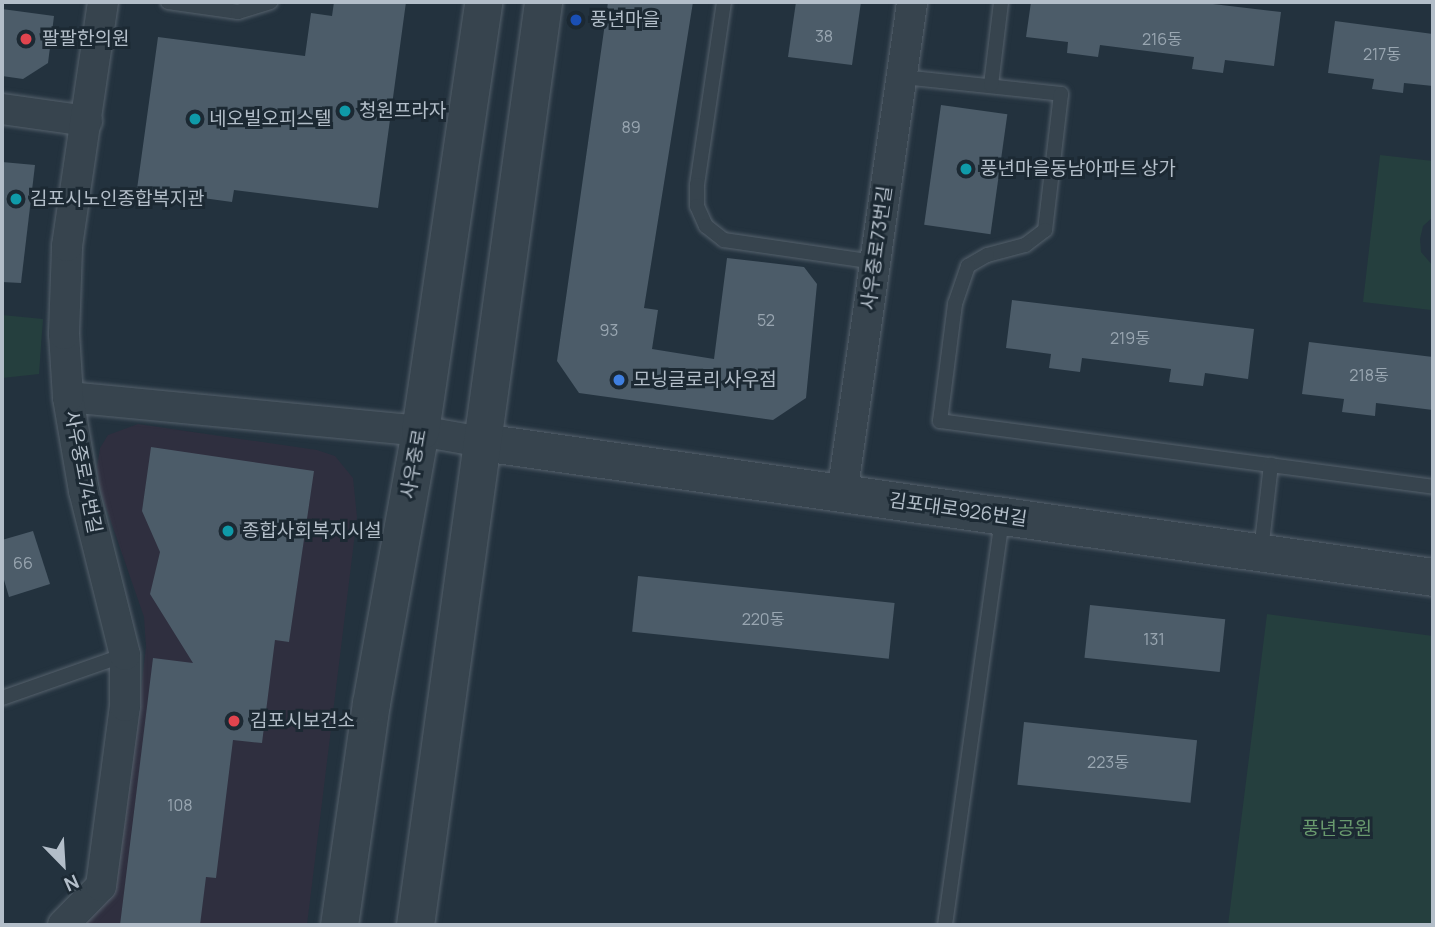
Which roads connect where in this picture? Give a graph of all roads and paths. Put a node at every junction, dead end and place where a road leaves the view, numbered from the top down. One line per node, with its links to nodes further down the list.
1 (103, 2): 12 (street, 사우중로74번길)
2 (168, 2): 3 (lane)
3 (270, 2)
4 (483, 2): 15 (street, 사우중로)
5 (543, 2): 16 (street)
6 (724, 2): 13 (lane)
7 (912, 2): 9 (street, 사우중로73번길)
8 (1000, 2): 10 (lane)
9 (903, 77): 10 (lane); 13 (street, 사우중로73번길)
10 (991, 85): 17 (lane)
11 (2, 109): 12 (street)
12 (87, 121): 14 (street, 사우중로74번길)
13 (875, 262): 19 (street, 사우중로73번길)
14 (68, 397): 15 (street); 23 (street, 사우중로74번길)
15 (420, 431): 16 (street); 26 (street, 사우중로)
16 (482, 443): 19 (street, 김포대로926번길); 27 (street)
17 (1271, 465): 18 (lane); 21 (lane)
18 (1433, 487)
19 (842, 495): 20 (street, 김포대로926번길)
20 (1002, 516): 21 (street, 김포대로926번길); 28 (lane)
21 (1260, 553): 22 (street, 김포대로926번길)
22 (1433, 576)
23 (125, 655): 24 (lane); 25 (street, 사우중로74번길)
24 (2, 698)
25 (64, 925)
26 (339, 925)
27 (415, 925)
28 (946, 925)

